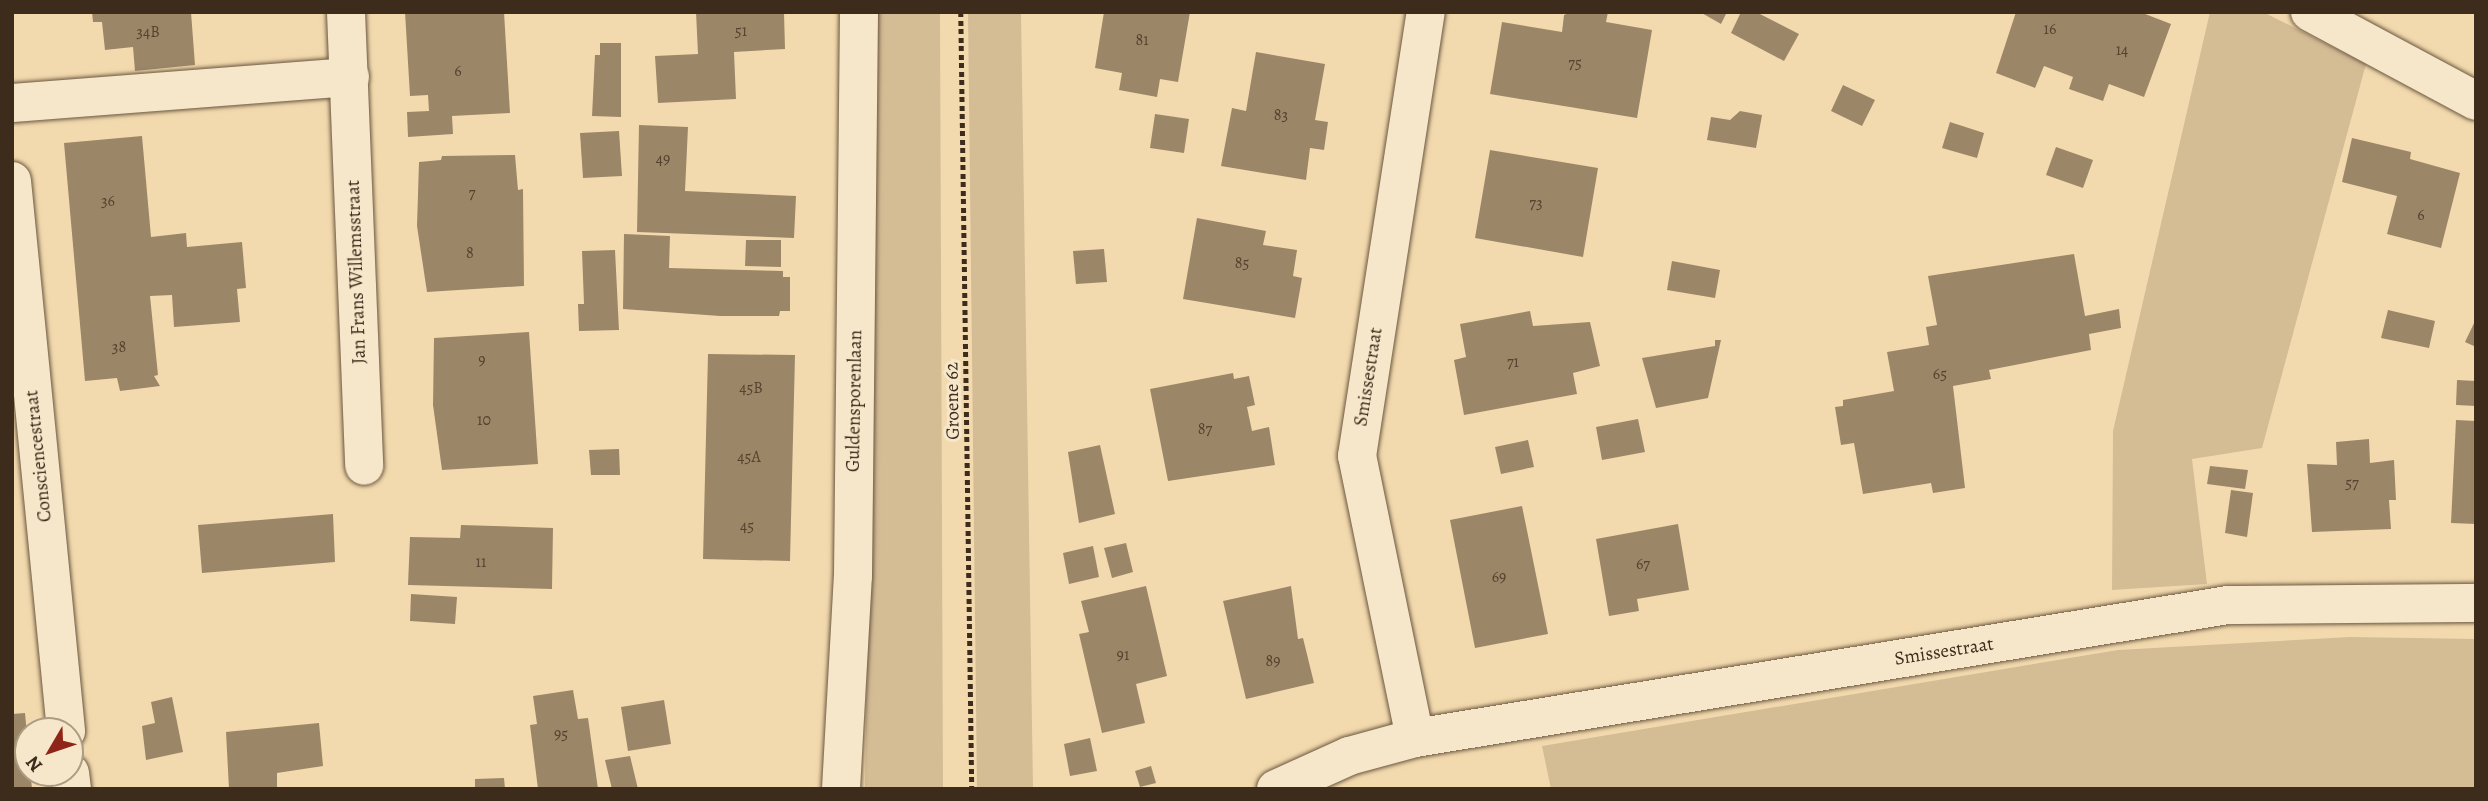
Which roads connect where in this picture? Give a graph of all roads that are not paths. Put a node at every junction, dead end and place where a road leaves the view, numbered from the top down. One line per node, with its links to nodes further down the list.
1 (345, 12): 5 (street, Jan Frans Willemsstraat)
2 (859, 12): 13 (street, Guldensporenlaan)
3 (1426, 12): 12 (street, Smissestraat)
4 (2310, 12): 6 (street)
5 (350, 77): 7 (street); 9 (street, Jan Frans Willemsstraat)
6 (2476, 101)
7 (12, 103)
8 (12, 181): 11 (street, Consciencestraat)
9 (365, 466)
10 (2476, 603): 12 (street, Smissestraat)
11 (65, 717)
12 (1415, 738): 14 (street, Smissestraat)
13 (841, 789)
14 (1276, 789)

